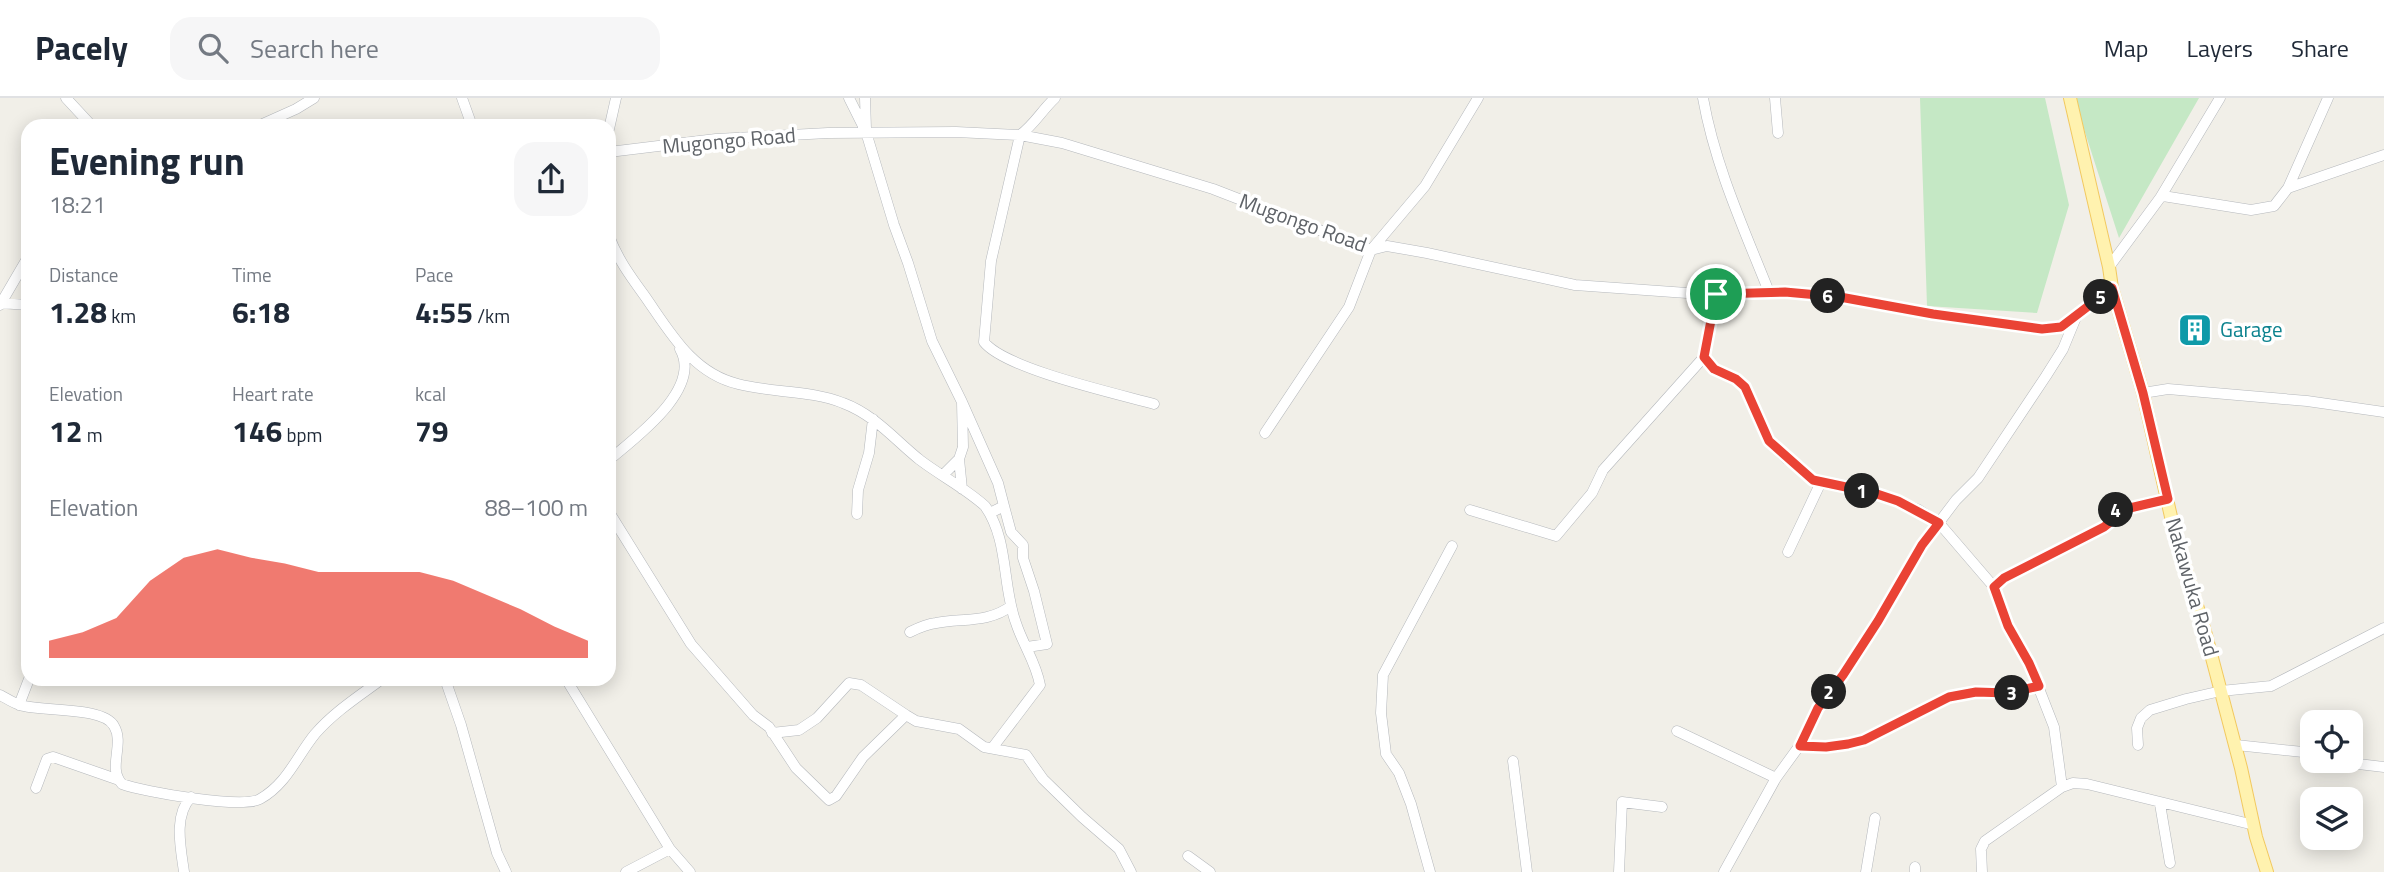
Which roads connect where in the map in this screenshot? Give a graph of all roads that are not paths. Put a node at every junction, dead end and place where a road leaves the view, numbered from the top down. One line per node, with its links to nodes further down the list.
1 (66, 98): 14 (street)
2 (314, 98): 15 (street)
3 (462, 98): 16 (street)
4 (617, 98): 17 (street)
5 (849, 98): 18 (street)
6 (865, 98): 18 (street)
7 (1055, 98): 20 (street)
8 (1478, 98): 26 (street)
9 (1703, 98): 30 (street)
10 (1775, 98): 19 (street)
11 (2070, 98): 27 (main road, Nakawuka Road)
12 (2220, 98): 24 (street)
13 (2328, 98): 23 (street)
14 (86, 119)
15 (274, 119)
16 (470, 119)
17 (612, 119)
18 (866, 132): 20 (street, Mugongo Road); 21 (street, Mugongo Road); 38 (street)
19 (1778, 133)
20 (1020, 135): 26 (street, Mugongo Road); 39 (street)
21 (616, 151)
22 (2384, 155): 23 (street)
23 (2288, 188): 24 (street)
24 (2160, 198): 27 (street)
25 (616, 250): 35 (street)
26 (1371, 250): 31 (street, Mugongo Road); 42 (street)
27 (2109, 267): 29 (main road, Nakawuka Road)
28 (21, 268): 32 (street)
29 (2112, 288): 34 (street, Mugongo Road); 37 (main road, Nakawuka Road)
30 (1769, 292): 31 (street, Mugongo Road); 34 (street, Mugongo Road)
31 (1716, 294): 36 (street)
32 (0, 303): 33 (street)
33 (21, 304)
34 (2077, 315): 55 (street)
35 (676, 342): 41 (street); 45 (street)
36 (1704, 357): 48 (street); 52 (street)
37 (2143, 393): 40 (street); 50 (main road, Nakawuka Road)
38 (962, 402): 43 (street); 44 (street)
39 (1154, 404)
40 (2384, 412)
41 (873, 419): 47 (street); 54 (street)
42 (1265, 433)
43 (982, 446): 44 (street); 51 (street)
44 (963, 447): 46 (street)
45 (616, 454)
46 (959, 459): 47 (street); 49 (street)
47 (943, 475): 49 (street)
48 (1821, 482): 55 (street); 58 (street)
49 (962, 489): 53 (street)
50 (2168, 499): 59 (street); 69 (main road, Nakawuka Road)
51 (1004, 506): 53 (street); 63 (street)
52 (1470, 510)
53 (990, 513): 60 (street)
54 (856, 514)
55 (1939, 523): 59 (street); 77 (street)
56 (616, 524): 74 (street)
57 (1452, 546): 101 (street)
58 (1788, 552)
59 (1994, 587): 68 (street)
60 (1011, 606): 62 (street); 63 (street)
61 (2384, 628): 69 (street)
62 (910, 632)
63 (1027, 648): 78 (street)
64 (26, 686): 71 (street)
65 (372, 686): 87 (street)
66 (447, 686): 96 (street)
67 (570, 686): 92 (street)
68 (2039, 686): 77 (street); 85 (street)
69 (2221, 691): 75 (street); 76 (main road, Nakawuka Road)
70 (0, 695): 71 (street)
71 (19, 705): 84 (street)
72 (906, 715): 74 (street); 74 (street); 78 (street)
73 (1677, 731): 83 (street)
74 (772, 733)
75 (2138, 745)
76 (2235, 745): 79 (street); 91 (main road, Nakawuka Road)
77 (1800, 746): 83 (street)
78 (993, 747): 99 (street)
79 (2300, 751)
80 (1513, 761): 102 (street)
81 (2363, 764): 82 (street)
82 (2384, 766)
83 (1776, 778): 104 (street)
84 (119, 780): 86 (street); 87 (street)
85 (2062, 787): 88 (street); 106 (street)
86 (36, 788)
87 (191, 797): 95 (street)
88 (2160, 804): 91 (street); 94 (street)
89 (1662, 807): 103 (street)
90 (1875, 818): 105 (street)
91 (2254, 825): 107 (main road, Nakawuka Road)
92 (670, 849): 97 (street); 98 (street)
93 (1188, 856): 100 (street)
94 (2170, 863)
95 (184, 872)
96 (506, 872)
97 (626, 872)
98 (691, 872)
99 (1131, 872)
100 (1210, 872)
101 (1430, 872)
102 (1527, 872)
103 (1619, 872)
104 (1724, 872)
105 (1866, 872)
106 (1982, 872)
107 (2267, 872)

